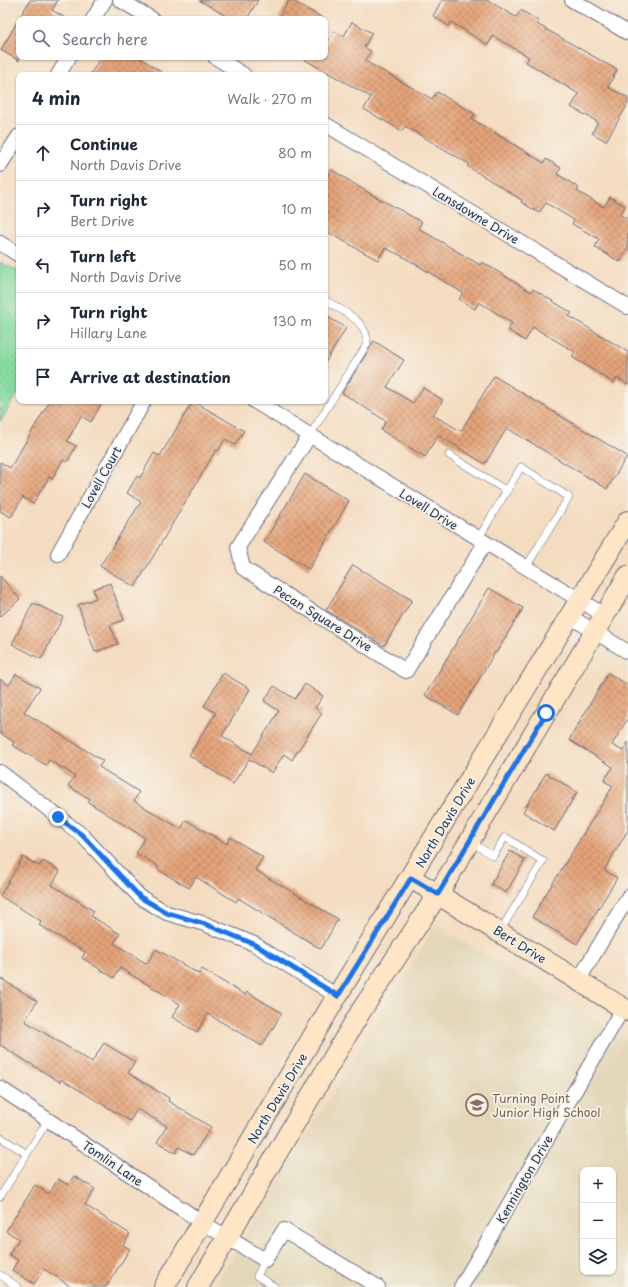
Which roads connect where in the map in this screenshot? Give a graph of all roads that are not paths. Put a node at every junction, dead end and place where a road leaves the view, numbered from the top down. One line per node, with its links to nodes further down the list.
1 (105, 0): 4 (street)
2 (120, 0): 5 (street)
3 (572, 0): 6 (street)
4 (95, 16)
5 (147, 16)
6 (628, 33)
7 (67, 60): 9 (street)
8 (220, 60): 10 (street)
9 (60, 72)
10 (239, 72)
11 (328, 126): 17 (street, Lansdowne Drive)
12 (16, 141): 13 (street)
13 (0, 166)
14 (0, 244): 15 (street)
15 (16, 253)
16 (328, 302): 20 (lane)
17 (628, 307)
18 (142, 404): 25 (street, Lovell Court)
19 (259, 404): 20 (street, Lovell Drive)
20 (310, 436): 24 (street, Lovell Drive); 24 (street, Pecan Square Drive)
21 (449, 455): 22 (lane)
22 (507, 491): 24 (lane); 26 (lane)
23 (628, 521): 28 (street, North Davis Drive)
24 (481, 541): 26 (street, Lovell Drive)
25 (58, 554)
26 (526, 567): 28 (street, Lovell Drive)
27 (628, 576): 30 (street)
28 (579, 600): 29 (street, North Davis Drive); 30 (street, Lovell Drive)
29 (568, 616): 30 (street); 34 (street, North Davis Drive)
30 (599, 624): 31 (street); 33 (street)
31 (628, 652)
32 (0, 772): 39 (street)
33 (469, 841): 35 (street); 37 (lane)
34 (411, 878): 35 (street, Bert Drive); 39 (street, North Davis Drive)
35 (438, 894): 37 (street, Bert Drive); 47 (street)
36 (628, 897): 38 (street)
37 (500, 931): 38 (street, Bert Drive)
38 (578, 981): 40 (street, Bert Drive)
39 (338, 996): 46 (street, North Davis Drive)
40 (625, 1009): 55 (street, Kennington Drive)
41 (0, 1088): 42 (street, Tomlin Lane)
42 (48, 1120): 44 (lane); 46 (street, Tomlin Lane)
43 (0, 1137): 44 (lane)
44 (27, 1154): 45 (lane)
45 (0, 1197)
46 (203, 1223): 47 (street, Tomlin Lane); 52 (street, North Davis Drive)
47 (227, 1237): 48 (street); 53 (street)
48 (265, 1260): 50 (street); 54 (lane)
49 (0, 1275): 51 (lane)
50 (373, 1286)
51 (18, 1287)
52 (164, 1287)
53 (198, 1287)
54 (275, 1287)
55 (461, 1287)

